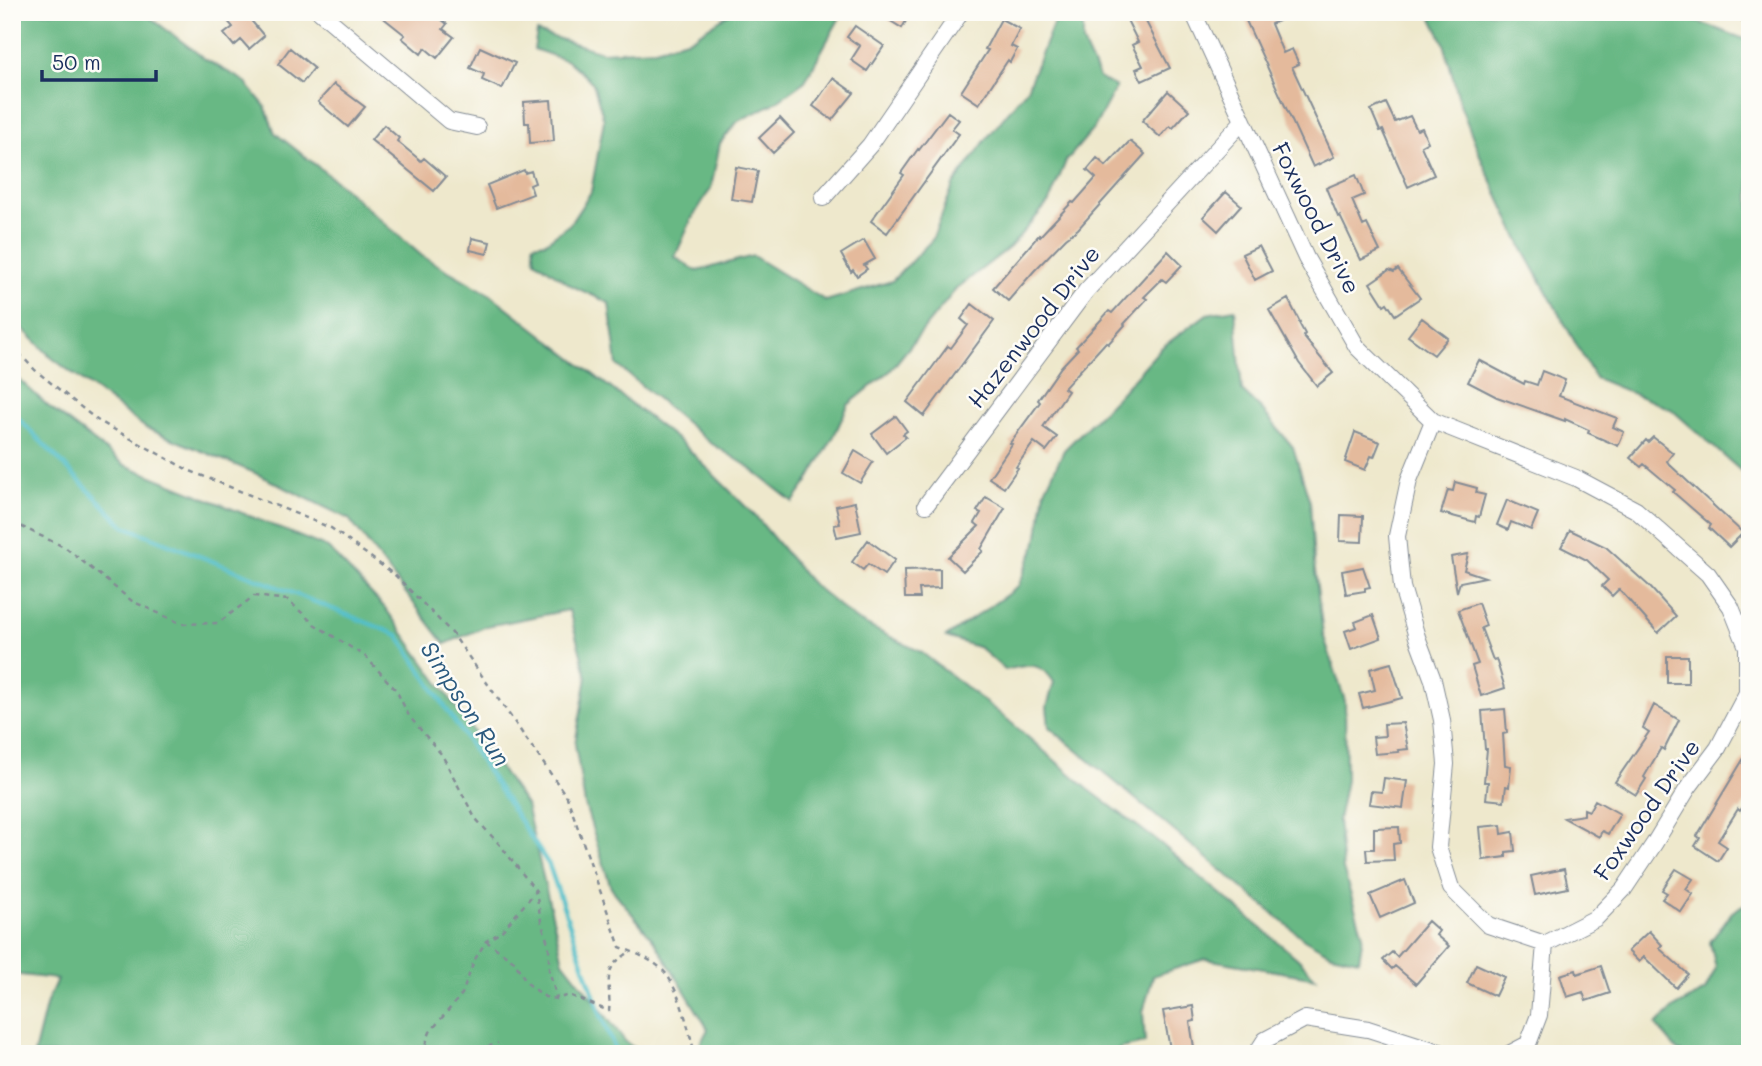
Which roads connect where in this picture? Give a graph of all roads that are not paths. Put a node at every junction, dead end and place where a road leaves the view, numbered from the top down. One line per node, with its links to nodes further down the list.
1 (320, 12): 5 (street)
2 (961, 12): 6 (street)
3 (1193, 12): 4 (street, Foxwood Drive)
4 (1243, 121): 7 (street, Foxwood Drive); 8 (street, Hazenwood Drive)
5 (477, 127)
6 (823, 198)
7 (1433, 421): 9 (street); 9 (street, Foxwood Drive)
8 (926, 505)
9 (1545, 944): 12 (street)
10 (1256, 1054): 11 (street)
11 (1446, 1054)
12 (1508, 1054)

